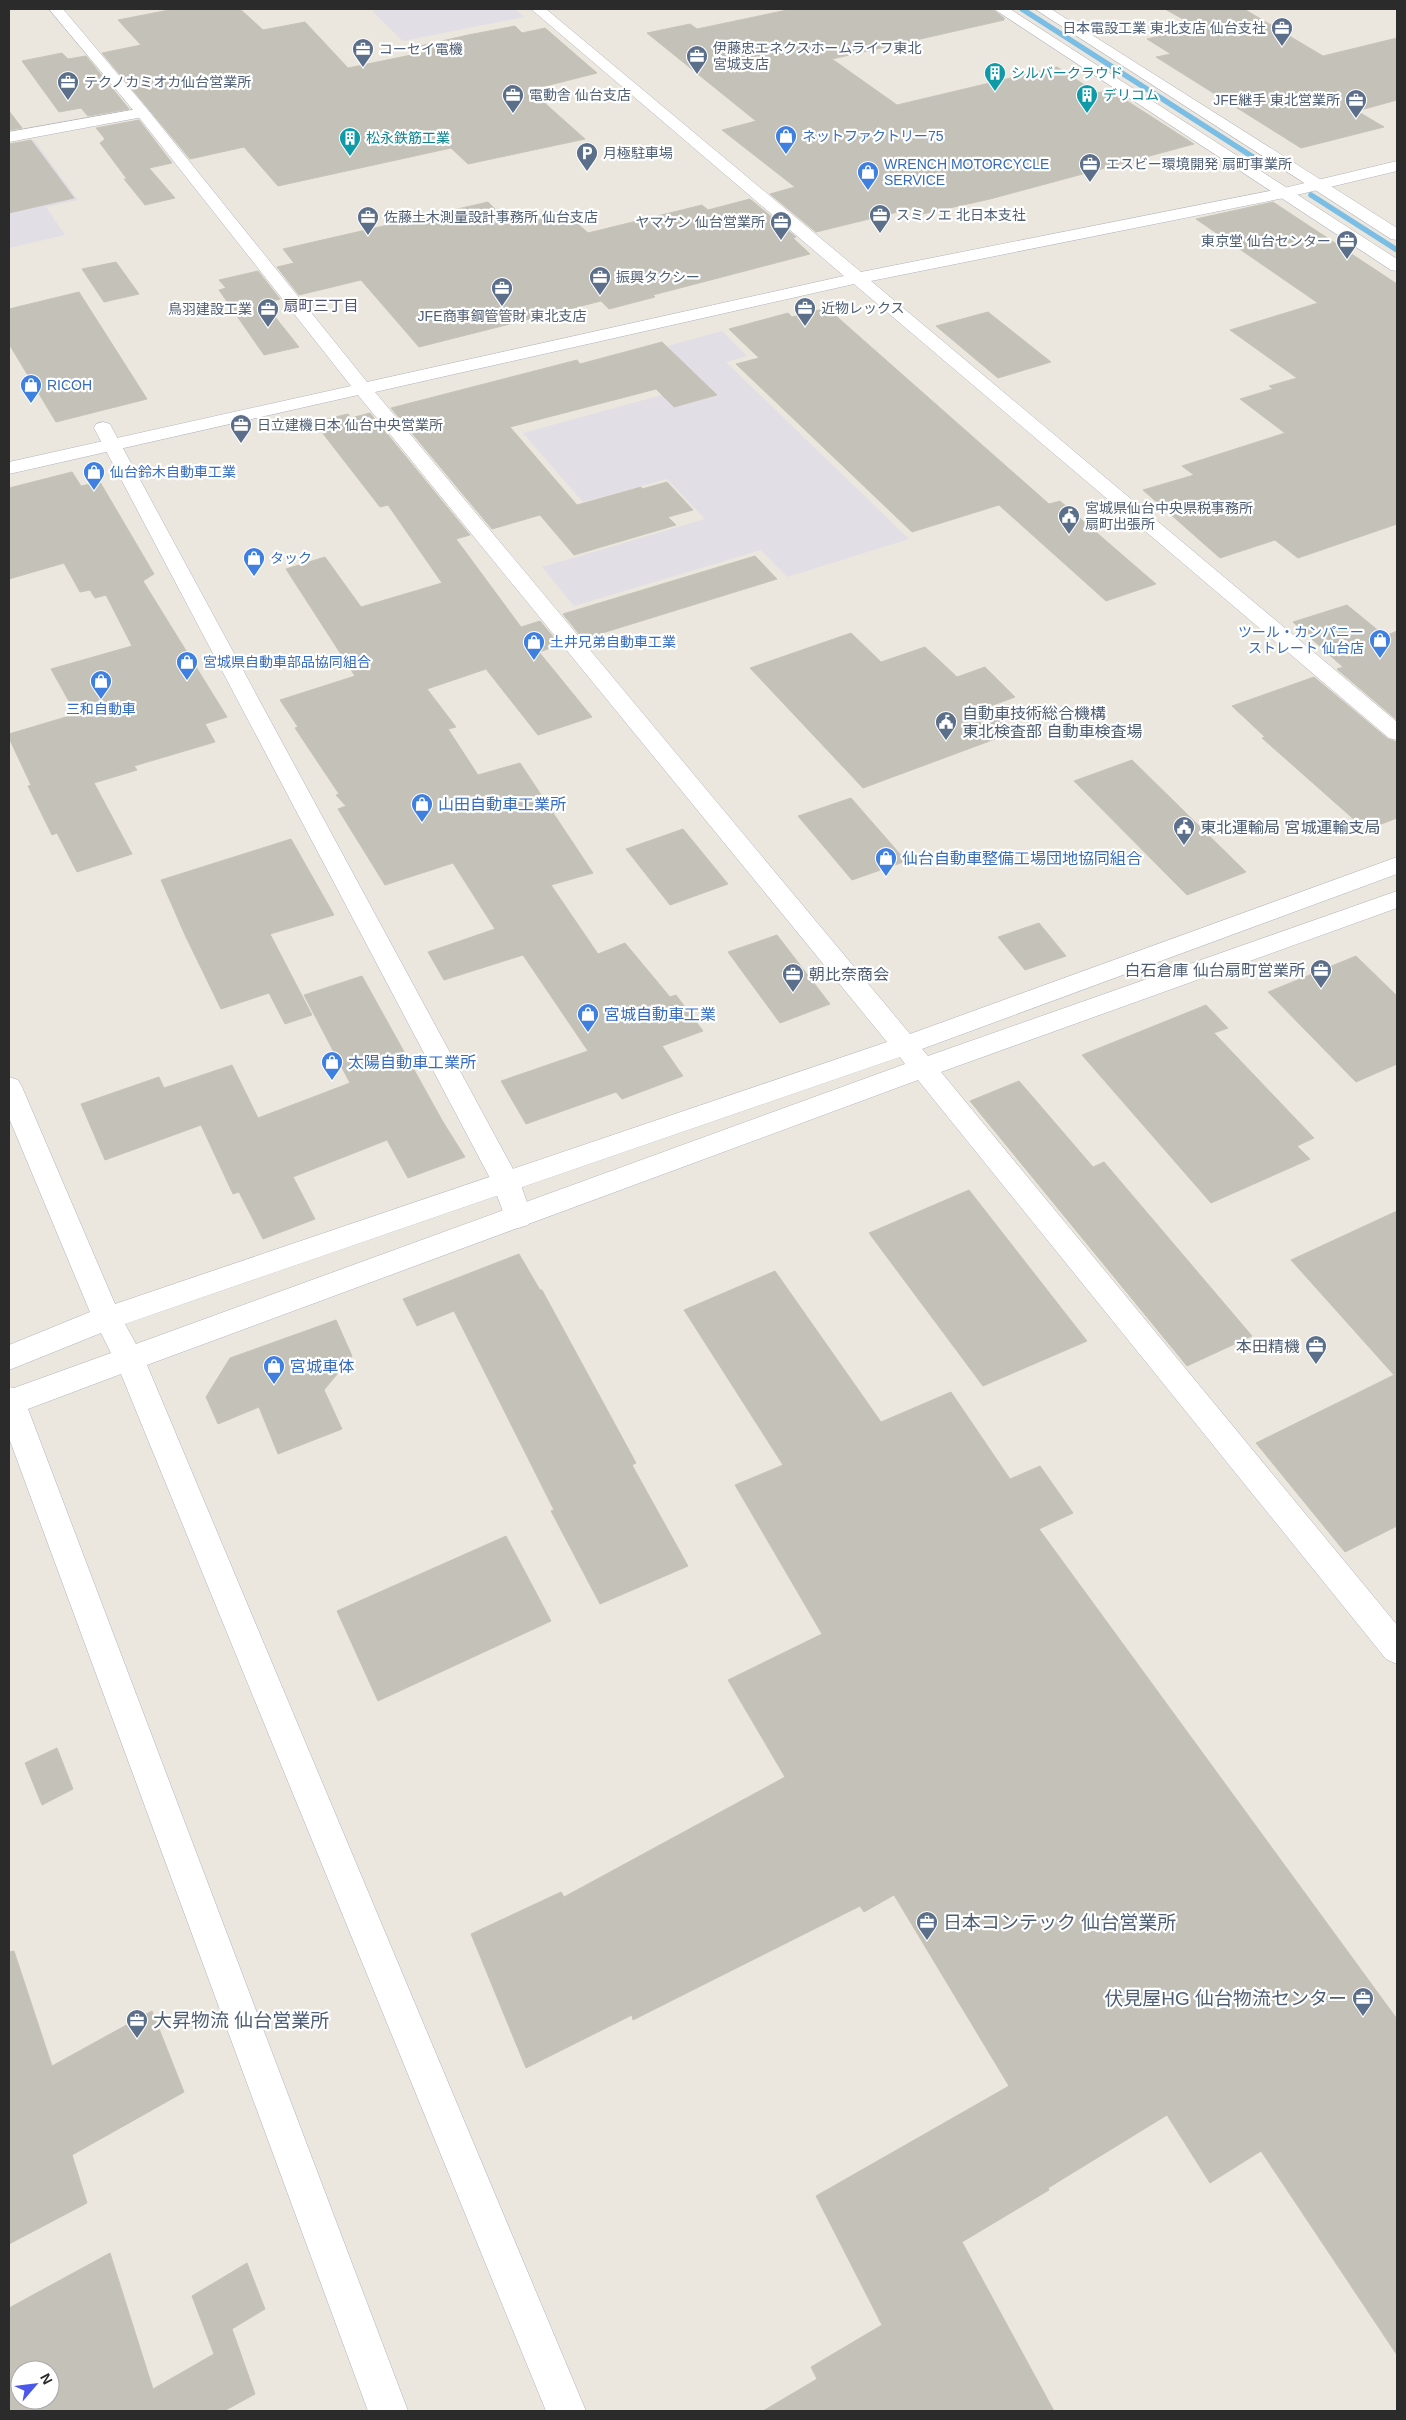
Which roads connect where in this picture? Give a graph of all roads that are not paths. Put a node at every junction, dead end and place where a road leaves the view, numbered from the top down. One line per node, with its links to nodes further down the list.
1 (56, 9): 5 (street)
2 (538, 9): 18 (street)
3 (1001, 9): 12 (street)
4 (1042, 9): 11 (street)
5 (142, 113): 6 (street); 22 (street)
6 (9, 137)
7 (1397, 149): 8 (street)
8 (1361, 157)
9 (1324, 165): 11 (street)
10 (1397, 166): 14 (street)
11 (1297, 172): 12 (street); 14 (street)
12 (1261, 179): 13 (street); 15 (street)
13 (1242, 183)
14 (1318, 185): 15 (street); 17 (street)
15 (1284, 193): 19 (street); 20 (street)
16 (1067, 219): 18 (street)
17 (1397, 235)
18 (844, 265): 20 (street); 21 (street)
19 (1397, 266)
20 (859, 278): 22 (street); 25 (street)
21 (534, 333)
22 (353, 377): 23 (street); 28 (street)
23 (105, 432): 24 (street); 31 (street)
24 (9, 468)
25 (1397, 733)
26 (1397, 865): 28 (street)
27 (1397, 899): 29 (street)
28 (904, 1046): 29 (street); 31 (street)
29 (923, 1068): 32 (street); 37 (street)
30 (9, 1088): 33 (street)
31 (506, 1182): 32 (street); 33 (street)
32 (518, 1217): 35 (street)
33 (107, 1318): 34 (street); 35 (street)
34 (9, 1358)
35 (130, 1360): 36 (street); 39 (street)
36 (9, 1402): 38 (street)
37 (1397, 1649)
38 (388, 2411)
39 (566, 2411)

